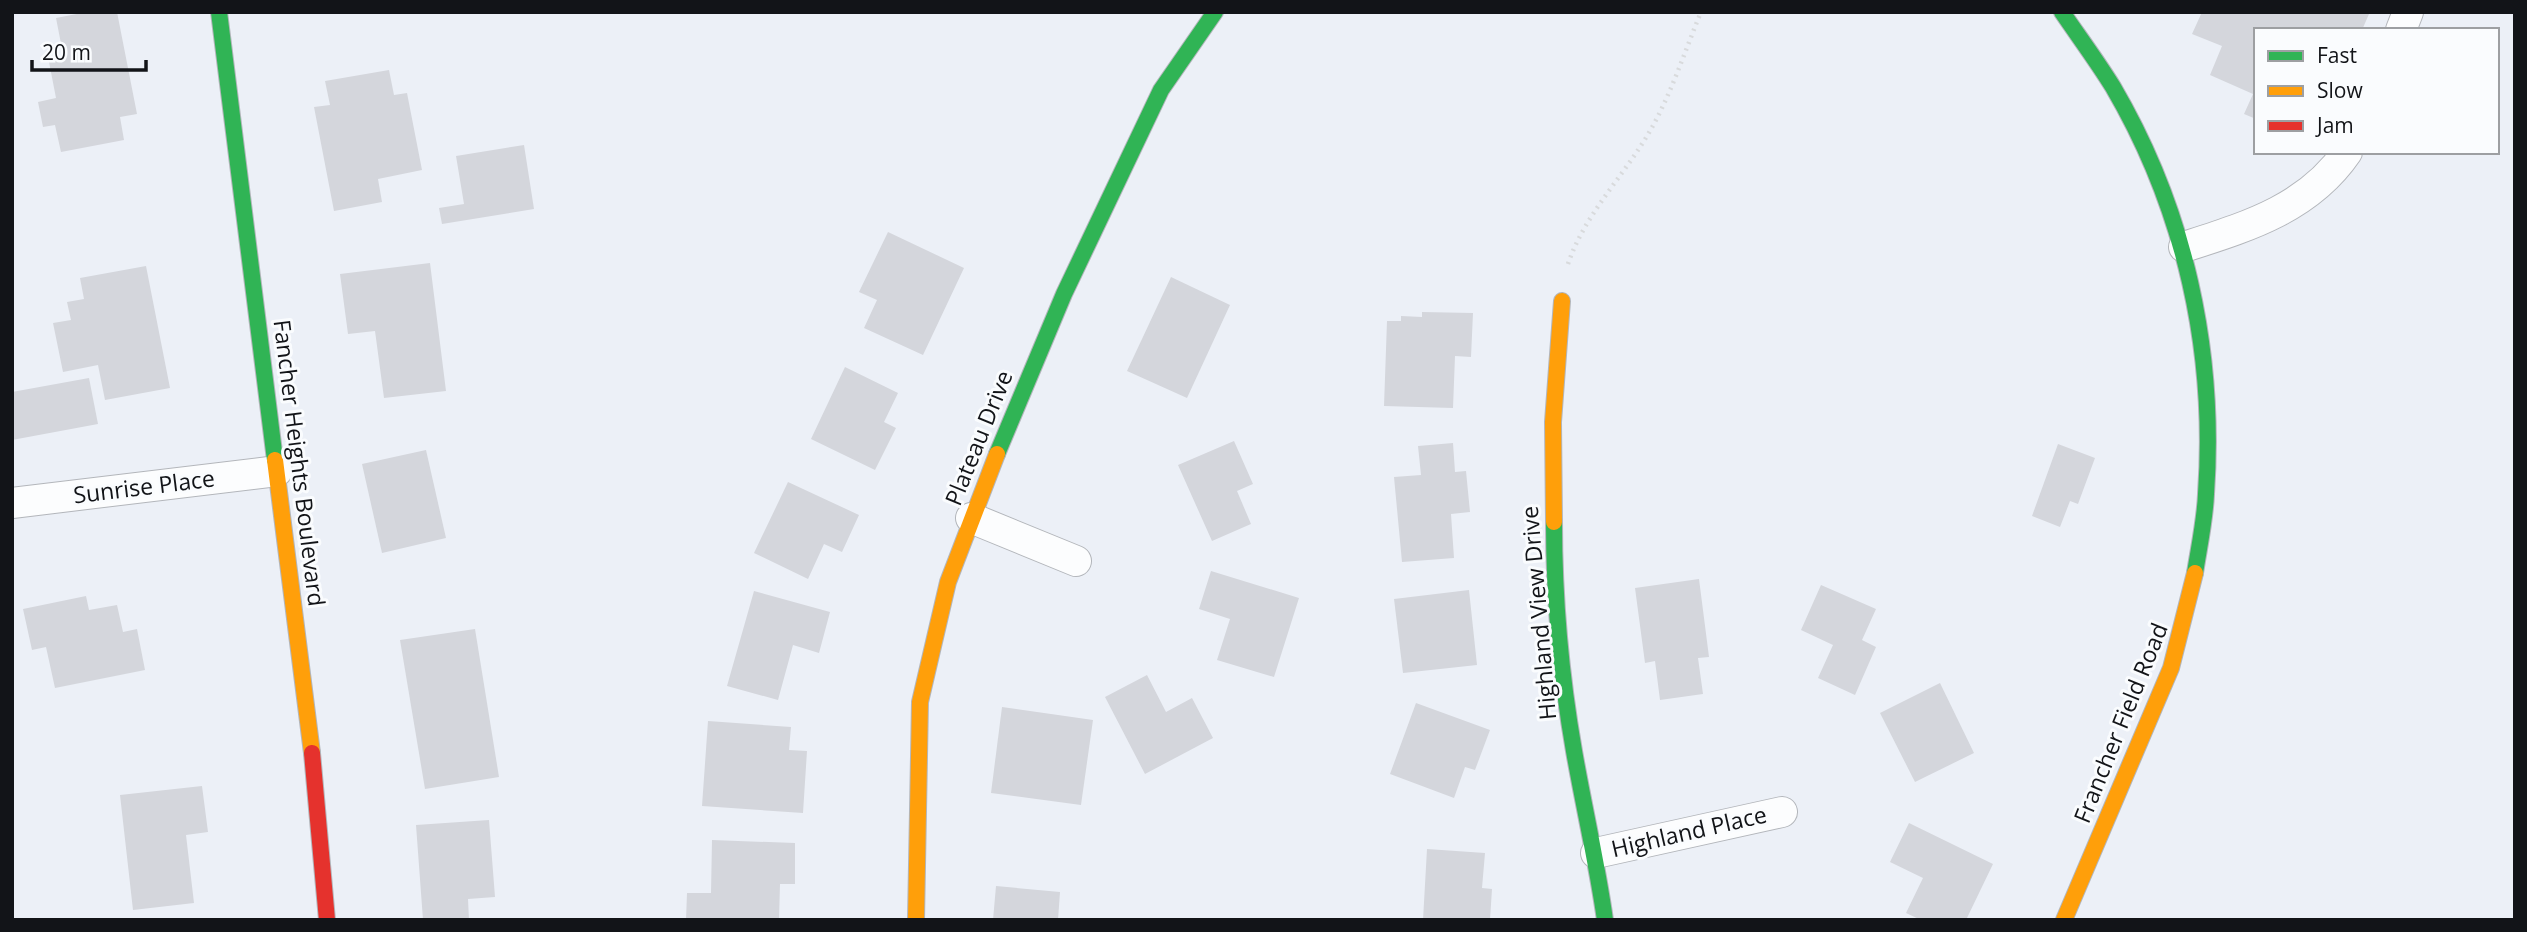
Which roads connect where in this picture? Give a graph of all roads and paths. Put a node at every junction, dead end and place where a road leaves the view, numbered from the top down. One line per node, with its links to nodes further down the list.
1 (219, 12): 8 (street, Fancher Heights Boulevard)
2 (1215, 12): 10 (street, Plateau Drive)
3 (1701, 12): 7 (path)
4 (2062, 12): 6 (street, Francher Field Road)
5 (2345, 154): 6 (street)
6 (2184, 247): 17 (street, Francher Field Road)
7 (1562, 301): 13 (street, Highland View Drive)
8 (277, 471): 9 (street, Sunrise Place); 14 (street, Fancher Heights Boulevard)
9 (12, 503)
10 (971, 518): 11 (street); 15 (street, Plateau Drive)
11 (1076, 561)
12 (1782, 812): 13 (street, Highland Place)
13 (1596, 853): 16 (street, Highland View Drive)
14 (327, 920)
15 (916, 920)
16 (1605, 920)
17 (2064, 920)

